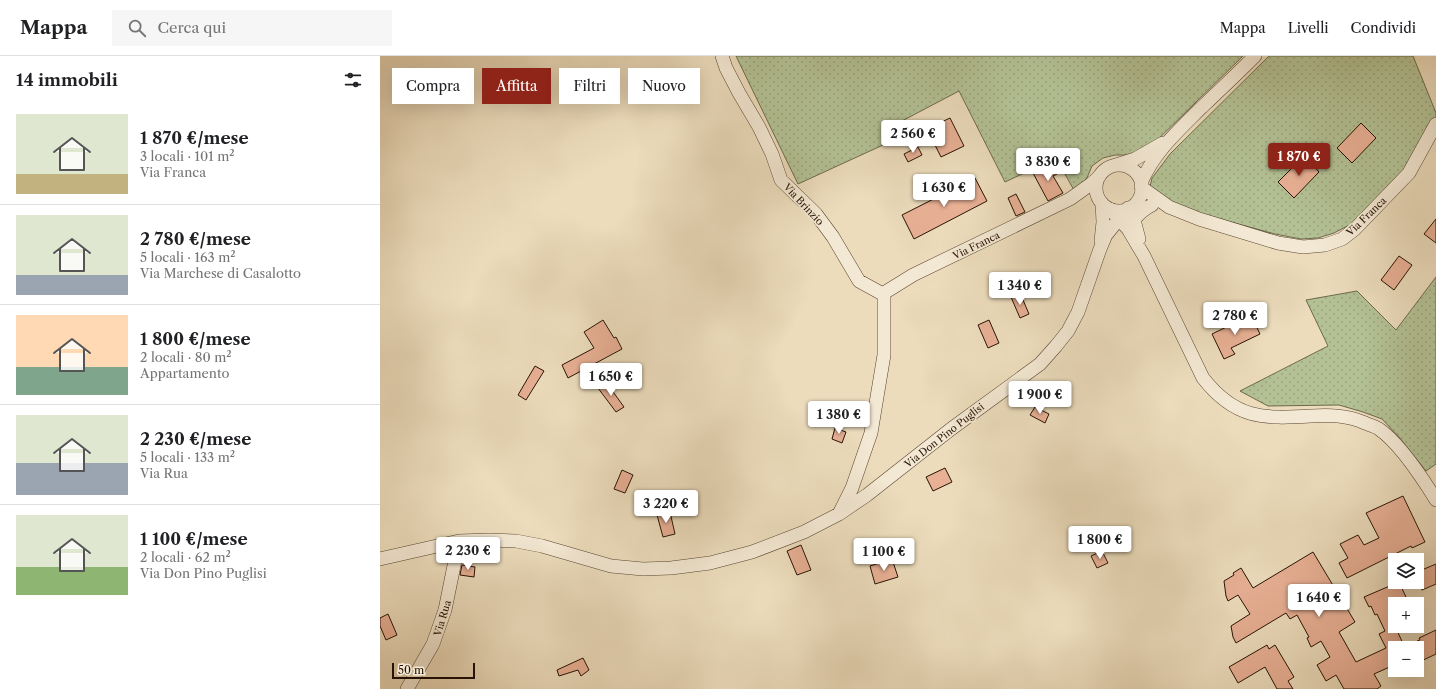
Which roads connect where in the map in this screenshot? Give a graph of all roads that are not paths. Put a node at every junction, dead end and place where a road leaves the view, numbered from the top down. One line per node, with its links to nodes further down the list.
1 (722, 56): 16 (street, Via Brinzio)
2 (1255, 56): 4 (street)
3 (1436, 124): 11 (street, Via Franca)
4 (1170, 138): 5 (street); 7 (street)
5 (1115, 165): 6 (street); 7 (street)
6 (1099, 177): 8 (street, Via Franca); 9 (street)
7 (1136, 198): 9 (street); 10 (street); 11 (street); 12 (street); 13 (street)
8 (1070, 199): 9 (street); 16 (street, Via Franca)
9 (1104, 204): 12 (street); 14 (street)
10 (1152, 205): 11 (street); 13 (street)
11 (1169, 207)
12 (1119, 218): 14 (street); 15 (street)
13 (1134, 220): 15 (street)
14 (1100, 249): 18 (street, Via Don Pino Puglisi)
15 (1144, 256): 17 (street)
16 (884, 293): 18 (street)
17 (1436, 500)
18 (839, 514): 19 (street, Via Don Pino Puglisi)
19 (459, 541): 20 (street, Via Don Pino Puglisi); 21 (street, Via Rua)
20 (380, 559)
21 (407, 689)

